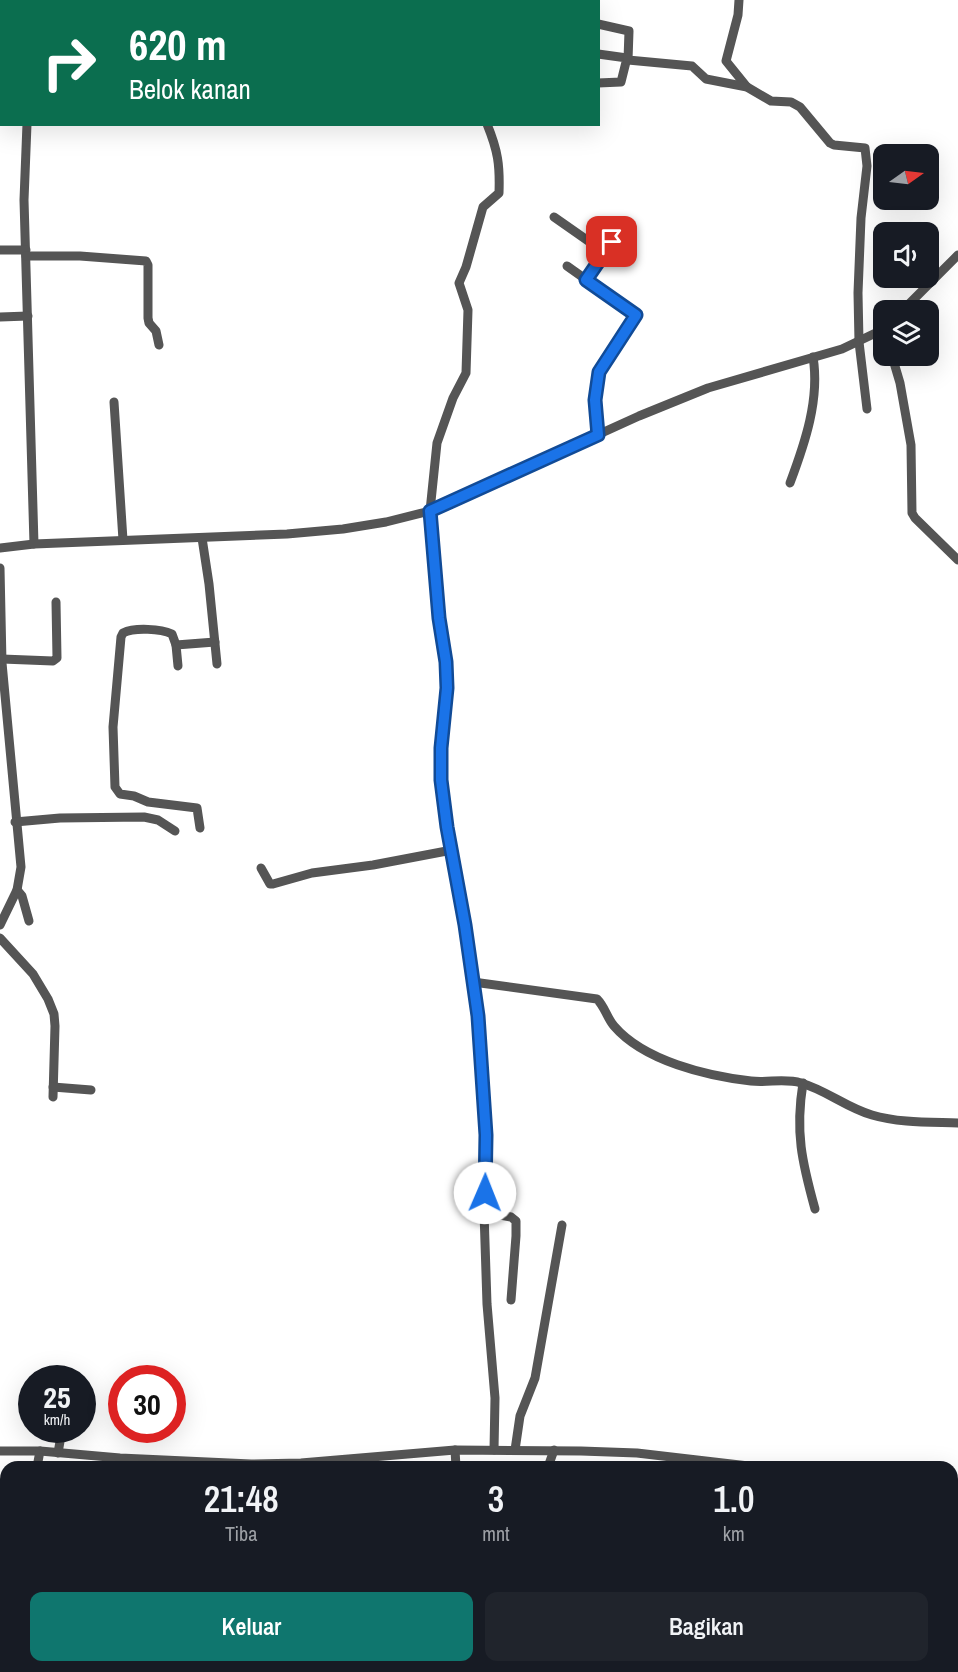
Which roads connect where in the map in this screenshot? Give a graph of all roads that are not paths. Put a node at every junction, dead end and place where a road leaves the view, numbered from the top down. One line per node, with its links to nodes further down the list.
1 (739, 0): 6 (street)
2 (600, 24): 4 (street)
3 (600, 54): 4 (street)
4 (627, 58): 5 (street); 6 (street)
5 (600, 83)
6 (747, 87): 21 (street)
7 (27, 126): 13 (street)
8 (488, 126): 29 (street)
9 (554, 217): 12 (street)
10 (619, 231): 12 (street)
11 (0, 250): 13 (street)
12 (604, 252): 16 (street)
13 (26, 253): 18 (street); 22 (street)
14 (958, 255): 17 (street)
15 (567, 266): 16 (street)
16 (586, 280): 27 (street)
17 (913, 300)
18 (28, 316): 19 (street); 32 (street)
19 (0, 317)
20 (873, 335): 21 (street)
21 (859, 342): 23 (street); 26 (street)
22 (159, 345)
23 (813, 357): 27 (street); 28 (street)
24 (895, 366): 34 (street)
25 (114, 402): 31 (street)
26 (867, 410)
27 (598, 435): 29 (street)
28 (790, 483)
29 (430, 511): 30 (street); 46 (street)
30 (202, 538): 31 (street); 37 (street)
31 (123, 540): 32 (street)
32 (34, 544): 33 (street)
33 (0, 548)
34 (958, 560)
35 (0, 568): 39 (street)
36 (56, 602): 39 (street)
37 (215, 642): 38 (street); 40 (street)
38 (176, 645): 41 (street); 44 (street)
39 (1, 662): 42 (street)
40 (217, 664)
41 (178, 666)
42 (3, 723): 43 (street)
43 (15, 822): 45 (street); 48 (street)
44 (200, 828)
45 (175, 831)
46 (452, 850): 47 (street); 52 (street)
47 (261, 868)
48 (17, 890): 49 (street); 50 (street)
49 (29, 921)
50 (0, 925)
51 (0, 938): 54 (street)
52 (473, 982): 53 (street); 59 (street)
53 (803, 1083): 57 (street); 58 (street)
54 (53, 1087): 55 (street); 56 (street)
55 (91, 1090)
56 (53, 1097)
57 (958, 1123)
58 (815, 1209)
59 (484, 1212): 61 (street); 64 (street)
60 (562, 1224): 65 (street)
61 (511, 1300)
62 (60, 1443): 69 (street)
63 (455, 1450): 64 (street); 72 (street); 73 (street)
64 (494, 1450): 65 (street)
65 (515, 1450): 66 (street)
66 (554, 1450): 74 (street); 75 (street)
67 (0, 1451): 68 (street)
68 (40, 1451): 69 (street); 70 (street)
69 (58, 1453): 71 (street)
70 (38, 1461)
71 (198, 1461)
72 (325, 1461)
73 (456, 1461)
74 (550, 1461)
75 (706, 1461)

